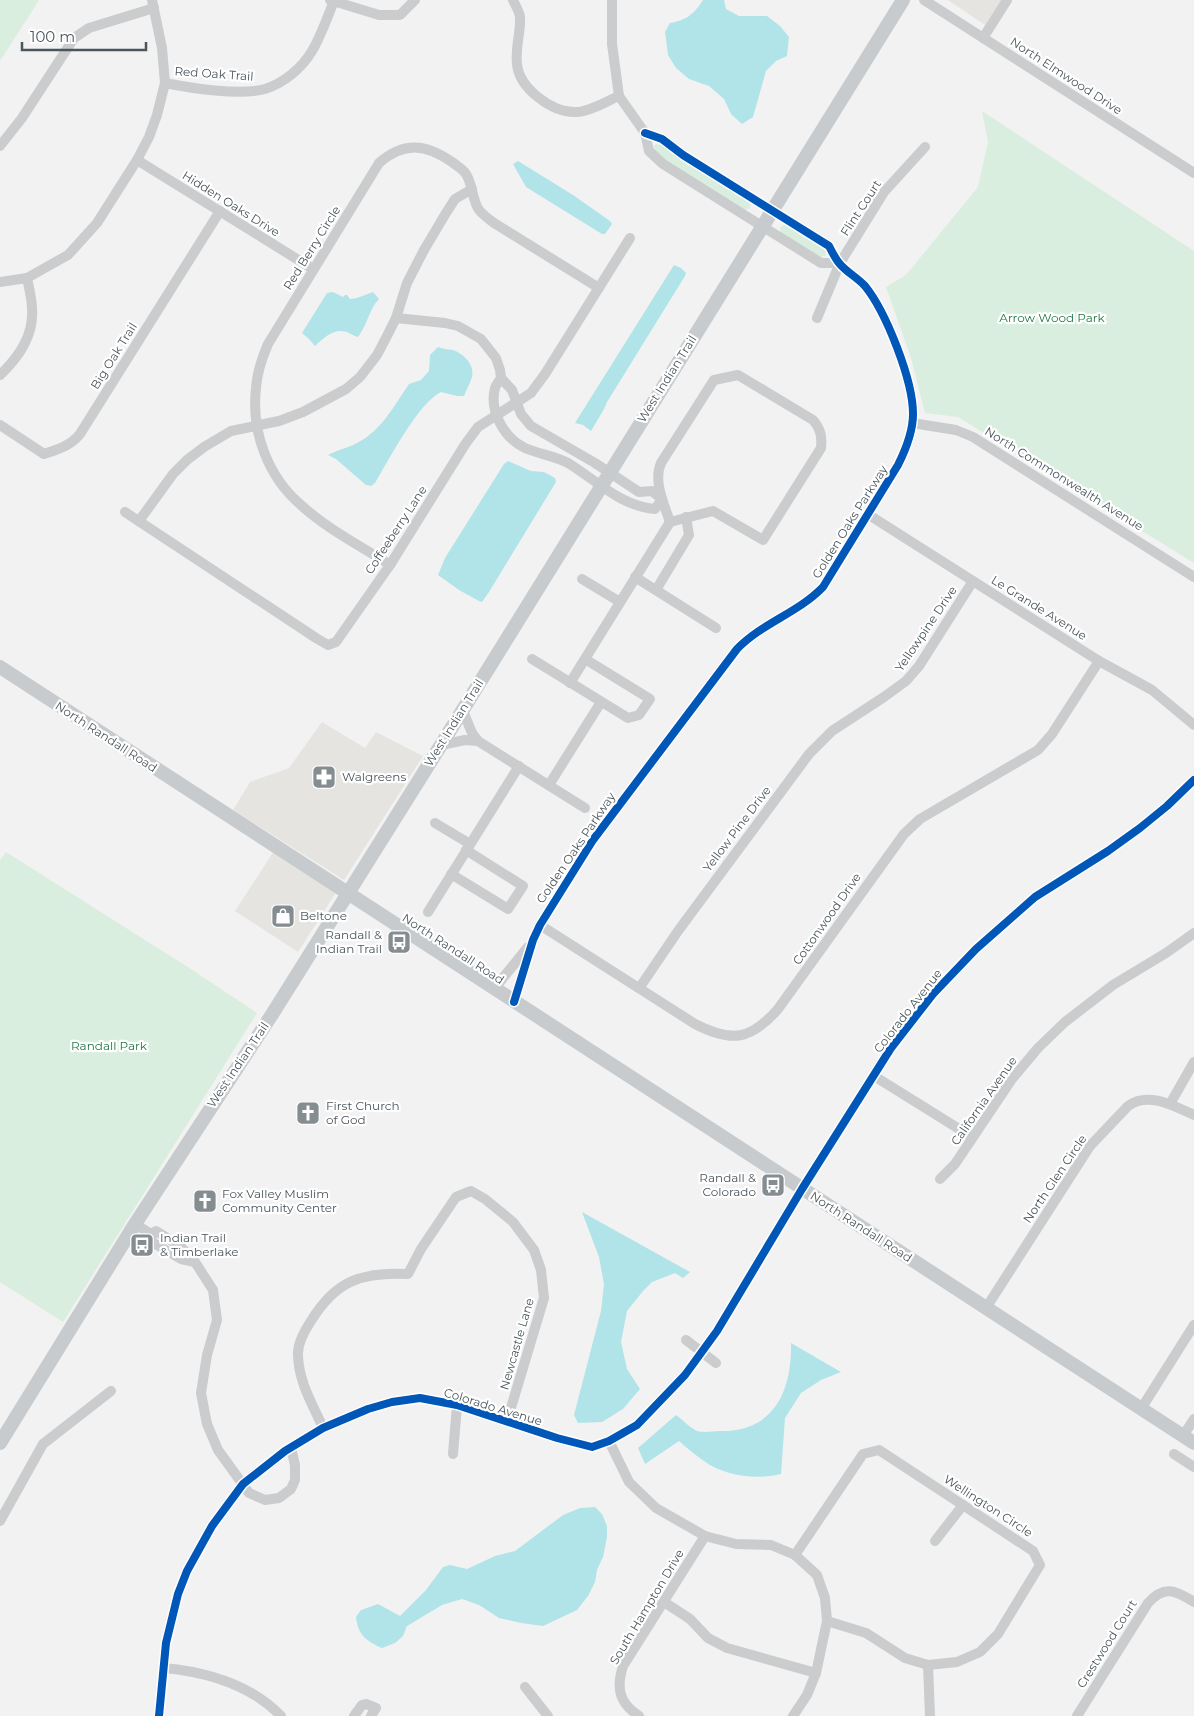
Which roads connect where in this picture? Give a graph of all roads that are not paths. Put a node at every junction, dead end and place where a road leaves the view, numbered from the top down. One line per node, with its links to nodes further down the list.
1 (415, 0): 7 (street)
2 (512, 0): 11 (street)
3 (612, 0): 11 (street)
4 (903, 0): 18 (main road, West Indian Trail)
5 (924, 0): 9 (street, North Elmwood Drive)
6 (1007, 0): 9 (street)
7 (332, 1): 10 (street, Red Oak Trail)
8 (153, 4): 10 (street); 13 (street)
9 (983, 38): 16 (street, North Elmwood Drive)
10 (165, 83): 15 (street)
11 (619, 96): 12 (street)
12 (645, 133): 18 (street, Golden Oaks Parkway); 20 (street)
13 (0, 146)
14 (925, 147): 22 (street, Flint Court)
15 (137, 160): 19 (street, Hidden Oaks Drive); 24 (street)
16 (1194, 173)
17 (472, 189): 23 (street, Red Berry Circle); 26 (street, Red Berry Circle); 27 (street)
18 (771, 210): 20 (main road, West Indian Trail); 22 (street, Golden Oaks Parkway)
19 (220, 211): 23 (street, Hidden Oaks Drive); 34 (street, Big Oak Trail)
20 (761, 226): 22 (street); 36 (main road, West Indian Trail)
21 (630, 238): 26 (street, Coffeeberry Lane)
22 (840, 263): 28 (street, Flint Court); 33 (street, Golden Oaks Parkway)
23 (312, 269): 35 (street, Red Berry Circle)
24 (27, 278): 25 (street); 29 (street)
25 (0, 282)
26 (599, 288): 31 (street, Coffeeberry Lane)
27 (396, 318): 30 (street); 35 (street)
28 (817, 318)
29 (0, 375)
30 (501, 378): 31 (street); 32 (street)
31 (517, 402): 32 (street, Coffeeberry Lane); 36 (street)
32 (495, 415): 37 (street); 44 (street, Coffeeberry Lane)
33 (912, 423): 40 (street, Golden Oaks Parkway); 46 (street, North Commonwealth Avenue)
34 (0, 425)
35 (257, 425): 42 (street); 44 (street, Red Berry Circle)
36 (610, 473): 37 (main road, West Indian Trail); 38 (street)
37 (601, 487): 38 (street); 59 (main road, West Indian Trail)
38 (662, 499): 41 (street); 43 (street)
39 (124, 512): 42 (street, Coffeeberry Lane)
40 (869, 515): 48 (street, Le Grande Avenue); 72 (street, Golden Oaks Parkway)
41 (686, 517): 43 (street); 49 (street)
42 (139, 521): 44 (street, Coffeeberry Lane)
43 (670, 522): 45 (street)
44 (390, 565)
45 (636, 577): 49 (street); 50 (street)
46 (1194, 577)
47 (582, 579): 50 (street)
48 (973, 581): 54 (street, Le Grande Avenue); 58 (street, Yellowpine Drive)
49 (656, 590): 51 (street)
50 (620, 602): 53 (street)
51 (716, 628)
52 (532, 659): 56 (street)
53 (585, 659): 56 (street); 57 (street)
54 (1099, 661): 60 (street, Le Grande Avenue); 75 (street, Cottonwood Drive)
55 (0, 667): 70 (main road, North Randall Road)
56 (570, 683): 57 (street)
57 (601, 702): 65 (street)
58 (873, 704): 75 (street, Yellow Pine Drive)
59 (462, 711): 61 (street); 62 (main road, West Indian Trail)
60 (1194, 725)
61 (478, 741): 62 (street); 63 (street)
62 (441, 745): 70 (main road, West Indian Trail)
63 (519, 766): 65 (street); 68 (street)
64 (1194, 780): 79 (street, Colorado Avenue)
65 (549, 785): 66 (street)
66 (585, 808)
67 (435, 823): 68 (street)
68 (468, 847): 69 (street); 69 (street)
69 (451, 874): 71 (street)
70 (348, 894): 76 (main road, North Randall Road); 85 (main road, West Indian Trail)
71 (428, 912)
72 (540, 925): 74 (street, Golden Oaks Parkway); 75 (street, Cottonwood Drive)
73 (1194, 933): 82 (street, California Avenue)
74 (533, 940): 76 (street, Golden Oaks Parkway); 77 (street, Golden Oaks Parkway)
75 (640, 987)
76 (494, 989): 77 (main road, North Randall Road)
77 (514, 1002): 84 (main road, North Randall Road)
78 (1194, 1062): 80 (street)
79 (874, 1076): 82 (street); 84 (street, Colorado Avenue)
80 (1170, 1104): 81 (street, North Glen Circle); 86 (street, North Glen Circle)
81 (1194, 1115)
82 (972, 1137): 83 (street, California Avenue)
83 (940, 1179)
84 (802, 1189): 86 (main road, North Randall Road); 89 (street, Colorado Avenue)
85 (135, 1224): 99 (main road, West Indian Trail); 104 (street)
86 (986, 1308): 93 (main road, North Randall Road)
87 (1194, 1325): 93 (street)
88 (686, 1340): 89 (street)
89 (702, 1352): 90 (street); 98 (street, Colorado Avenue)
90 (716, 1363)
91 (111, 1391): 106 (street)
92 (457, 1405): 95 (street, Colorado Avenue); 96 (street, Colorado Avenue); 101 (street)
93 (1141, 1409): 97 (main road, North Randall Road)
94 (1194, 1419): 97 (street)
95 (508, 1421): 96 (street, Newcastle Lane); 98 (street, Colorado Avenue)
96 (324, 1428): 100 (street, Colorado Avenue)
97 (1189, 1440)
98 (609, 1441): 107 (street)
99 (0, 1443)
100 (291, 1448): 104 (street, Colorado Avenue); 104 (street)
101 (453, 1454)
102 (1174, 1454): 103 (street)
103 (1194, 1467)
104 (243, 1484): 114 (street, Colorado Avenue)
105 (963, 1505): 108 (street); 109 (street, Wellington Circle); 113 (street, Wellington Circle)
106 (0, 1521)
107 (705, 1536): 109 (street); 110 (street, South Hampton Drive)
108 (935, 1540)
109 (795, 1555): 112 (street)
110 (664, 1602): 115 (street); 118 (street, South Hampton Drive)
111 (1194, 1602): 126 (street, Crestwood Court)
112 (826, 1621): 113 (street, Wellington Circle); 115 (street)
113 (928, 1665): 125 (street)
114 (164, 1668): 119 (street, Colorado Avenue); 120 (street)
115 (816, 1673): 124 (street)
116 (525, 1687): 122 (street)
117 (374, 1712): 121 (street)
118 (625, 1712): 123 (street, South Hampton Drive)
119 (159, 1716)
120 (281, 1716)
121 (354, 1716)
122 (548, 1716)
123 (639, 1716)
124 (793, 1716)
125 (930, 1716)
126 (1077, 1716)

